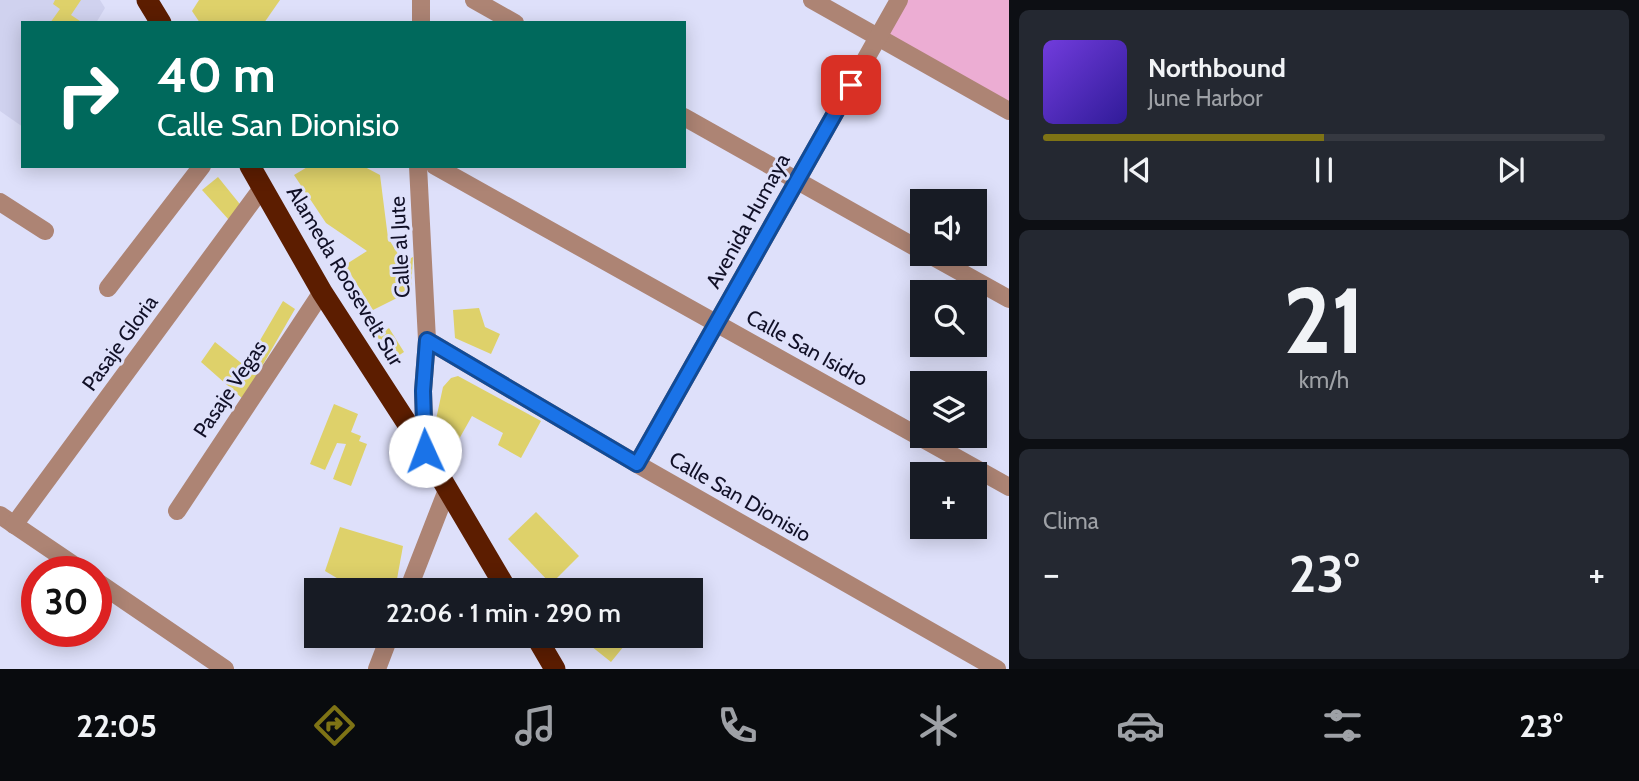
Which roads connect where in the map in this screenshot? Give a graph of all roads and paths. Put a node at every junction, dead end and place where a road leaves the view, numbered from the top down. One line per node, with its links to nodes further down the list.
1 (147, 0): 6 (highway)
2 (421, 0): 7 (street)
3 (474, 0): 8 (street)
4 (812, 0): 9 (street)
5 (899, 0): 9 (street, Avenida Humaya)
6 (160, 21)
7 (421, 21)
8 (511, 21)
9 (878, 38): 10 (street); 16 (street, Avenida Humaya)
10 (1009, 111)
11 (686, 118): 16 (street)
12 (200, 168): 22 (street)
13 (251, 168): 17 (highway, Alameda Roosevelt Sur)
14 (418, 168): 26 (street, Calle al Jute)
15 (439, 168): 25 (street, Calle San Isidro)
16 (797, 181): 20 (street); 25 (street, Avenida Humaya)
17 (262, 188): 23 (highway, Alameda Roosevelt Sur); 32 (street, Pasaje Gloria)
18 (0, 202): 19 (street)
19 (45, 231)
20 (910, 244)
21 (950, 266): 24 (street)
22 (108, 288)
23 (322, 292): 27 (highway, Alameda Roosevelt Sur); 31 (street, Pasaje Vegas)
24 (1009, 299)
25 (717, 323): 28 (street, Avenida Humaya); 29 (street, Calle San Isidro)
26 (427, 340): 27 (street, Calle al Jute); 28 (street, Calle San Dionisio)
27 (425, 451): 30 (highway, Alameda Roosevelt Sur)
28 (637, 464): 42 (street, Calle San Dionisio)
29 (1009, 486)
30 (447, 491): 34 (street); 35 (highway, Alameda Roosevelt Sur)
31 (177, 511)
32 (7, 520): 33 (street)
33 (60, 556)
34 (413, 578)
35 (500, 578)
36 (112, 592): 39 (street)
37 (385, 648): 40 (street)
38 (543, 648): 41 (highway)
39 (225, 669)
40 (377, 669)
41 (555, 669)
42 (997, 669)

